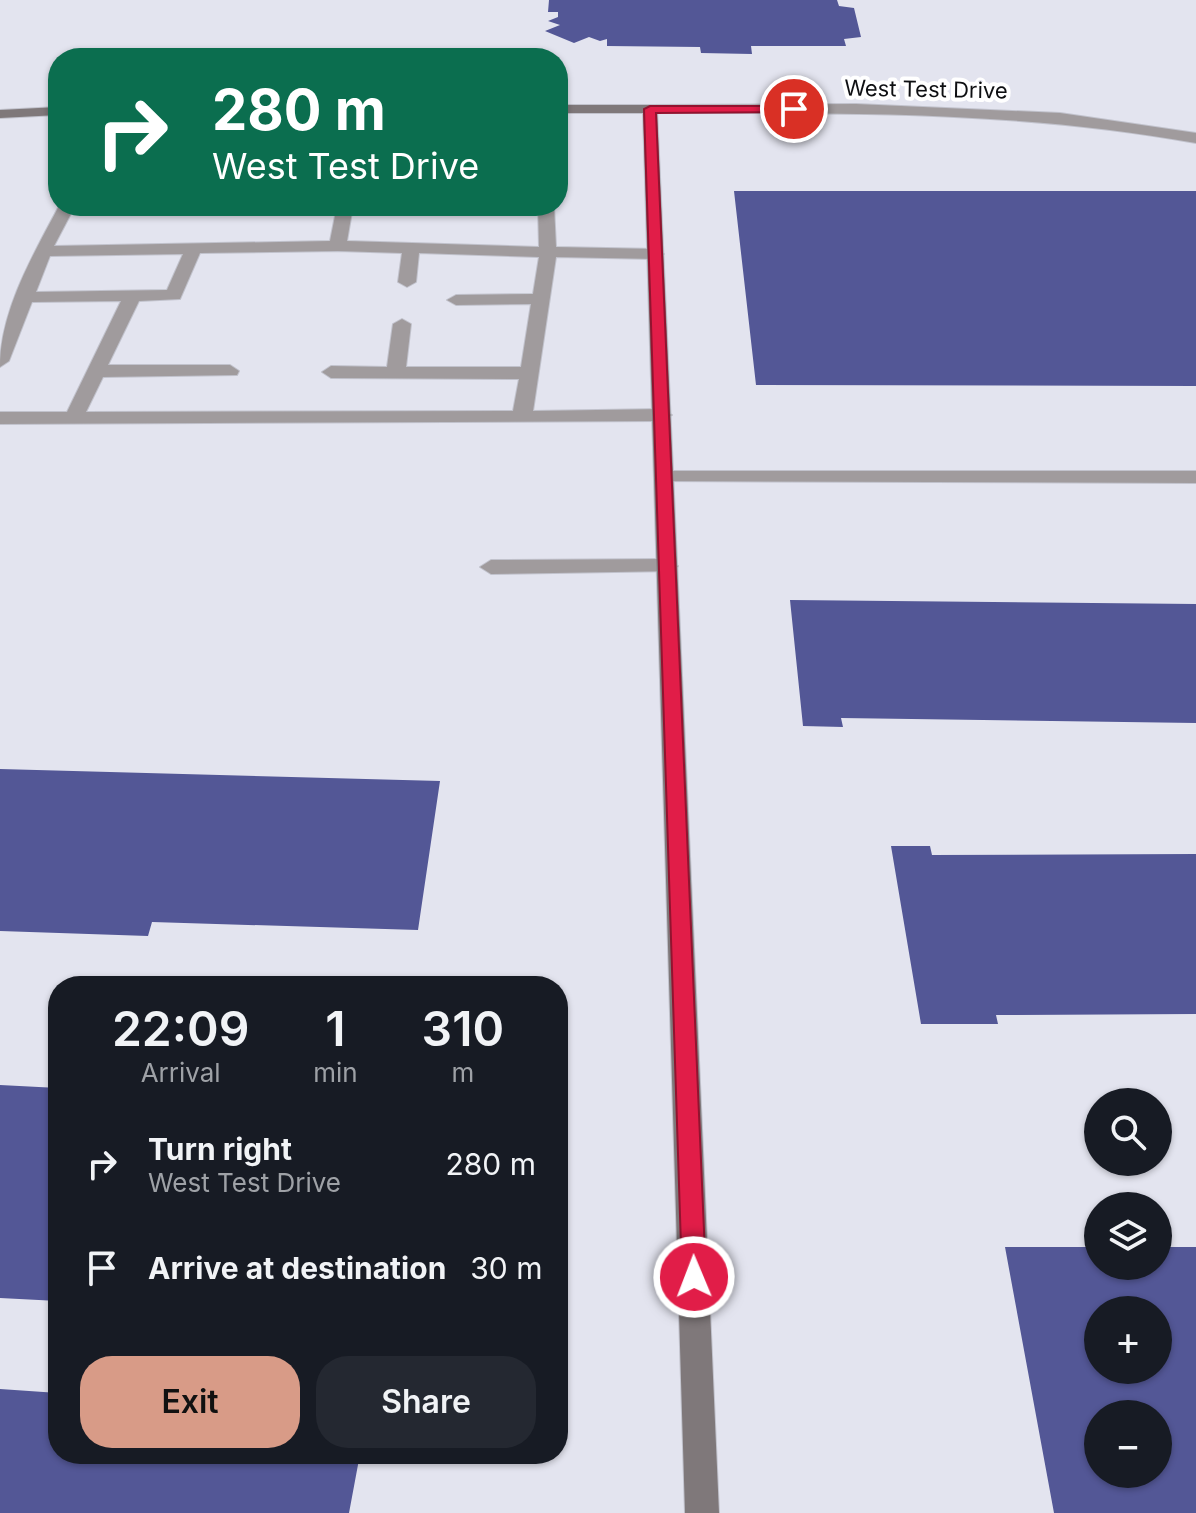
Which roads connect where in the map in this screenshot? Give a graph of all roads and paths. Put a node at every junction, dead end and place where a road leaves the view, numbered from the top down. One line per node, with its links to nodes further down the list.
1 (568, 109): 2 (street, West Test Drive)
2 (650, 109): 5 (street, West Test Drive); 14 (street)
3 (48, 112): 4 (street)
4 (0, 114)
5 (1196, 138)
6 (62, 216): 12 (street)
7 (343, 216): 9 (street)
8 (546, 216): 13 (street)
9 (338, 246): 10 (street); 11 (street)
10 (194, 247): 12 (street); 16 (street)
11 (411, 248): 13 (street); 15 (street)
12 (43, 251): 17 (street)
13 (548, 252): 14 (street); 18 (street)
14 (656, 254): 27 (street)
15 (407, 282)
16 (132, 296): 17 (street); 22 (street)
17 (25, 297): 21 (street)
18 (540, 299): 19 (street); 26 (street)
19 (456, 300)
20 (402, 324): 25 (street)
21 (0, 361)
22 (97, 371): 23 (street); 30 (street)
23 (230, 371)
24 (331, 372): 25 (street)
25 (396, 372): 26 (street)
26 (529, 373): 28 (street)
27 (662, 415): 28 (street); 31 (street)
28 (522, 417): 30 (street)
29 (0, 418): 30 (street)
30 (74, 418)
31 (664, 477): 32 (street); 33 (street)
32 (1196, 477)
33 (667, 566): 34 (street); 35 (street)
34 (491, 567)
35 (702, 1513)

